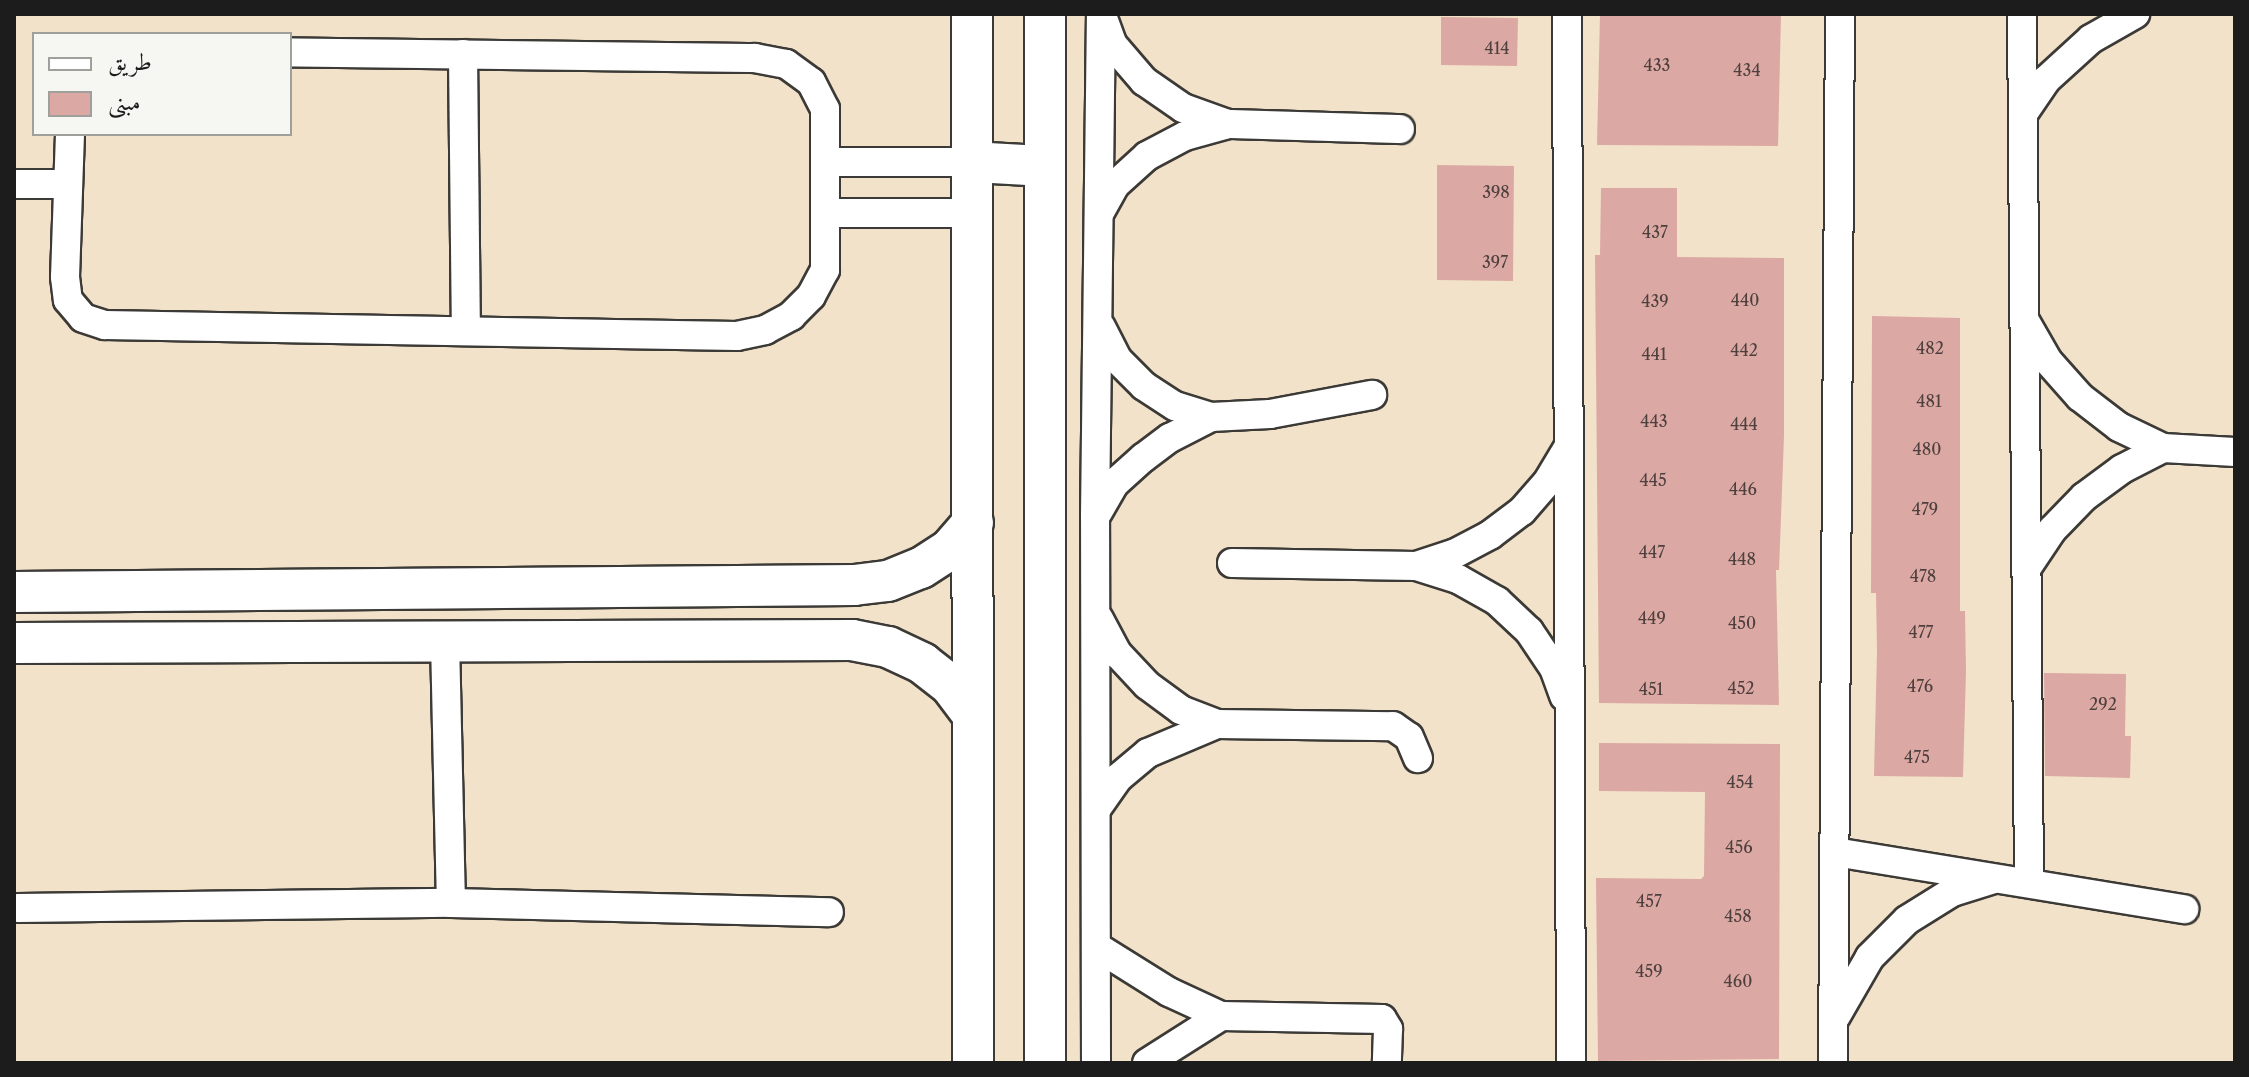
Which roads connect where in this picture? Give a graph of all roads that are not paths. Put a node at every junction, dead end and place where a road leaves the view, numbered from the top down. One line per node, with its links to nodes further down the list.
1 (972, 14): 15 (street)
2 (1045, 14): 16 (street)
3 (1101, 14): 11 (street); 19 (street)
4 (1567, 14): 27 (street)
5 (1840, 14): 44 (street)
6 (2022, 14): 10 (street)
7 (2135, 14): 10 (street)
8 (292, 52): 9 (street)
9 (463, 54): 14 (street); 24 (street)
10 (2023, 114): 22 (street)
11 (1228, 124): 12 (street); 19 (street)
12 (1400, 129)
13 (70, 136): 18 (street)
14 (825, 162): 15 (street); 20 (street)
15 (972, 162): 16 (street); 21 (street)
16 (1044, 166): 55 (street)
17 (14, 184): 18 (street)
18 (68, 184): 24 (street)
19 (1100, 212): 23 (street)
20 (825, 213): 21 (street); 24 (street)
21 (972, 213): 31 (street)
22 (2025, 321): 28 (street); 34 (street)
23 (1099, 324): 26 (street); 30 (street)
24 (466, 331)
25 (1372, 395): 26 (street)
26 (1211, 417): 30 (street)
27 (1569, 446): 33 (street); 39 (street)
28 (2163, 448): 29 (street); 34 (street)
29 (2235, 452)
30 (1095, 516): 36 (street)
31 (973, 523): 35 (street); 40 (street)
32 (1232, 563): 33 (street)
33 (1416, 566): 39 (street)
34 (2026, 569): 46 (street)
35 (14, 592)
36 (1098, 618): 41 (street); 43 (street)
37 (445, 641): 38 (street); 40 (street); 47 (street)
38 (14, 643)
39 (1569, 710): 59 (street)
40 (973, 715): 54 (street)
41 (1217, 724): 42 (street); 43 (street)
42 (1418, 758)
43 (1097, 808): 51 (street)
44 (1835, 852): 45 (street); 53 (street)
45 (2000, 877): 46 (street); 53 (street)
46 (2029, 882): 49 (street)
47 (451, 903): 48 (street); 50 (street)
48 (18, 908)
49 (2184, 909)
50 (829, 912)
51 (1097, 947): 52 (street); 56 (street)
52 (1221, 1016): 57 (street); 58 (street)
53 (1833, 1024): 60 (street)
54 (973, 1063)
55 (1045, 1063)
56 (1096, 1063)
57 (1147, 1063)
58 (1387, 1063)
59 (1571, 1063)
60 (1833, 1063)

